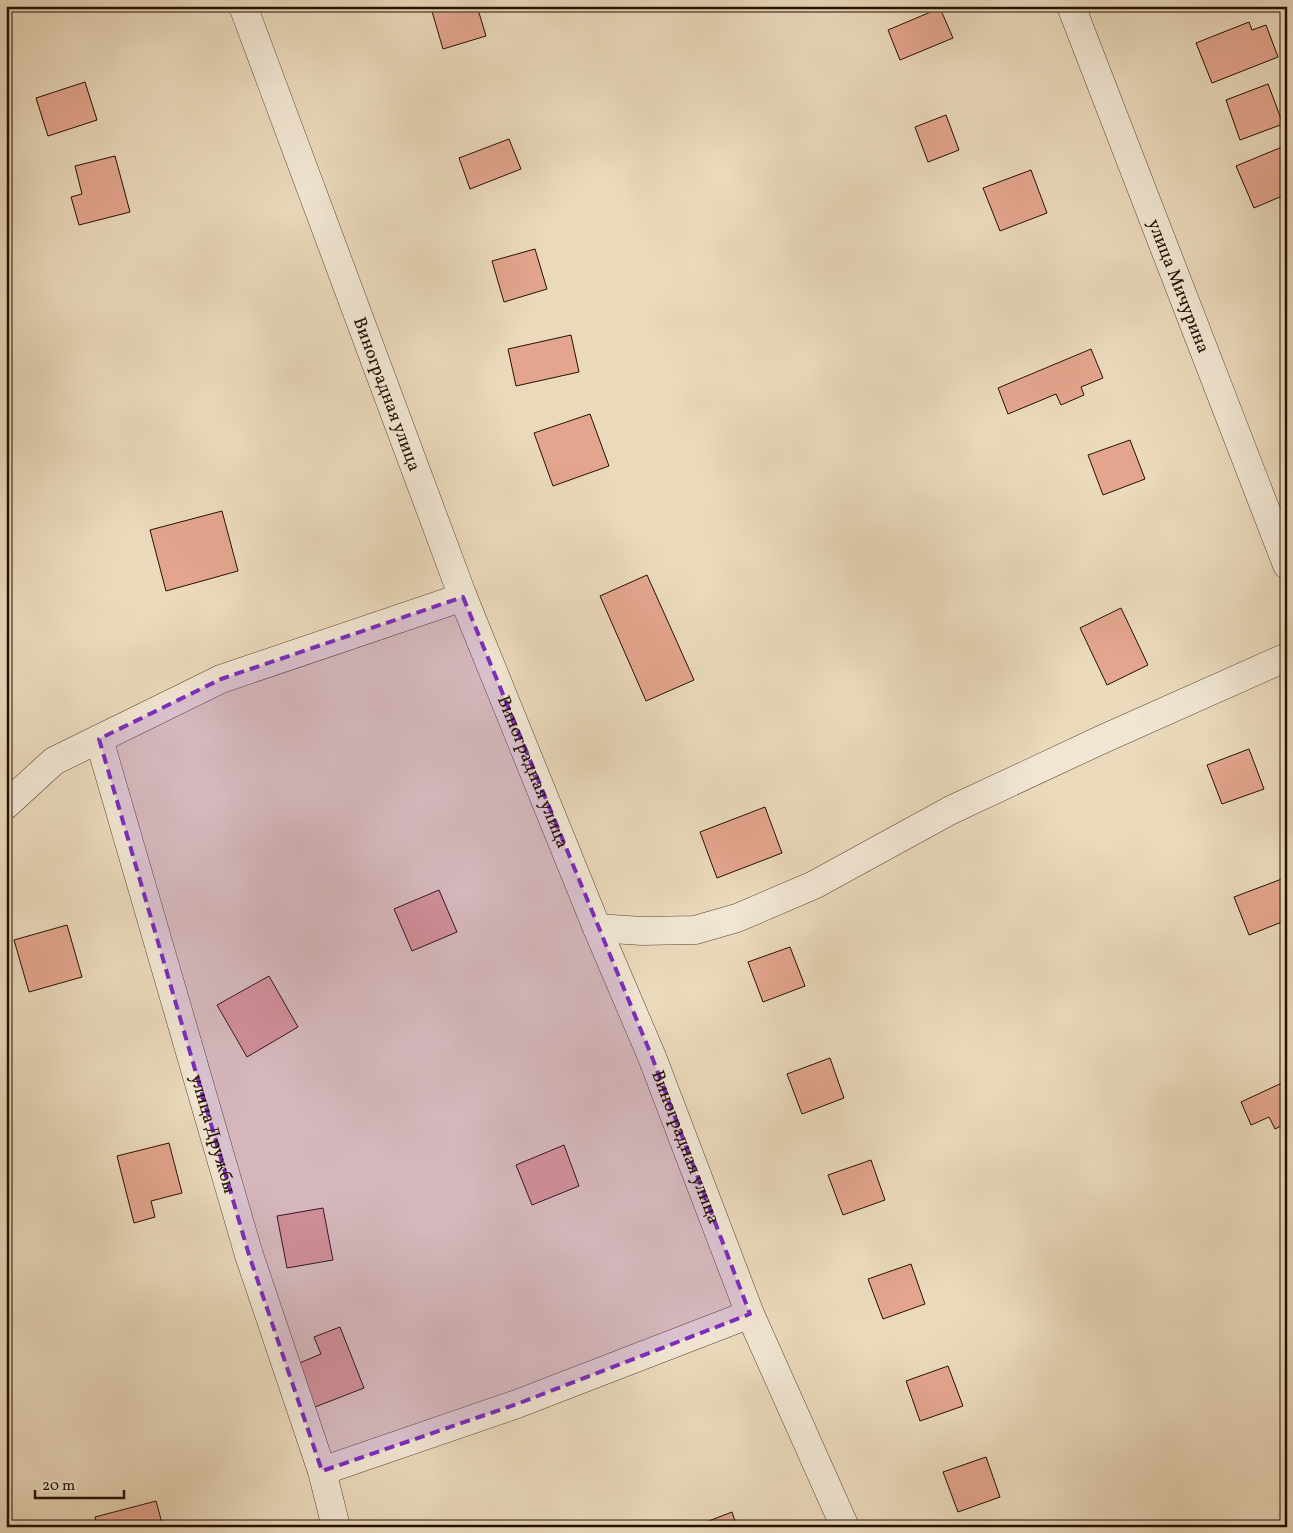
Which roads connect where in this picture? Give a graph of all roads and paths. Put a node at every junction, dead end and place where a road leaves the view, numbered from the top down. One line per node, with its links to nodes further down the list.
1 (243, 6): 4 (street, Виноградная улица)
2 (1071, 6): 3 (street, улица Мичурина)
3 (1287, 565)
4 (463, 596): 6 (street); 8 (street, Виноградная улица)
5 (1287, 657): 8 (street)
6 (99, 739): 7 (street); 10 (street, улица Дружбы)
7 (6, 805)
8 (597, 928): 9 (street, Виноградная улица)
9 (750, 1314): 10 (street); 12 (street, Виноградная улица)
10 (322, 1472): 11 (street, улица Дружбы)
11 (336, 1527)
12 (845, 1527)

